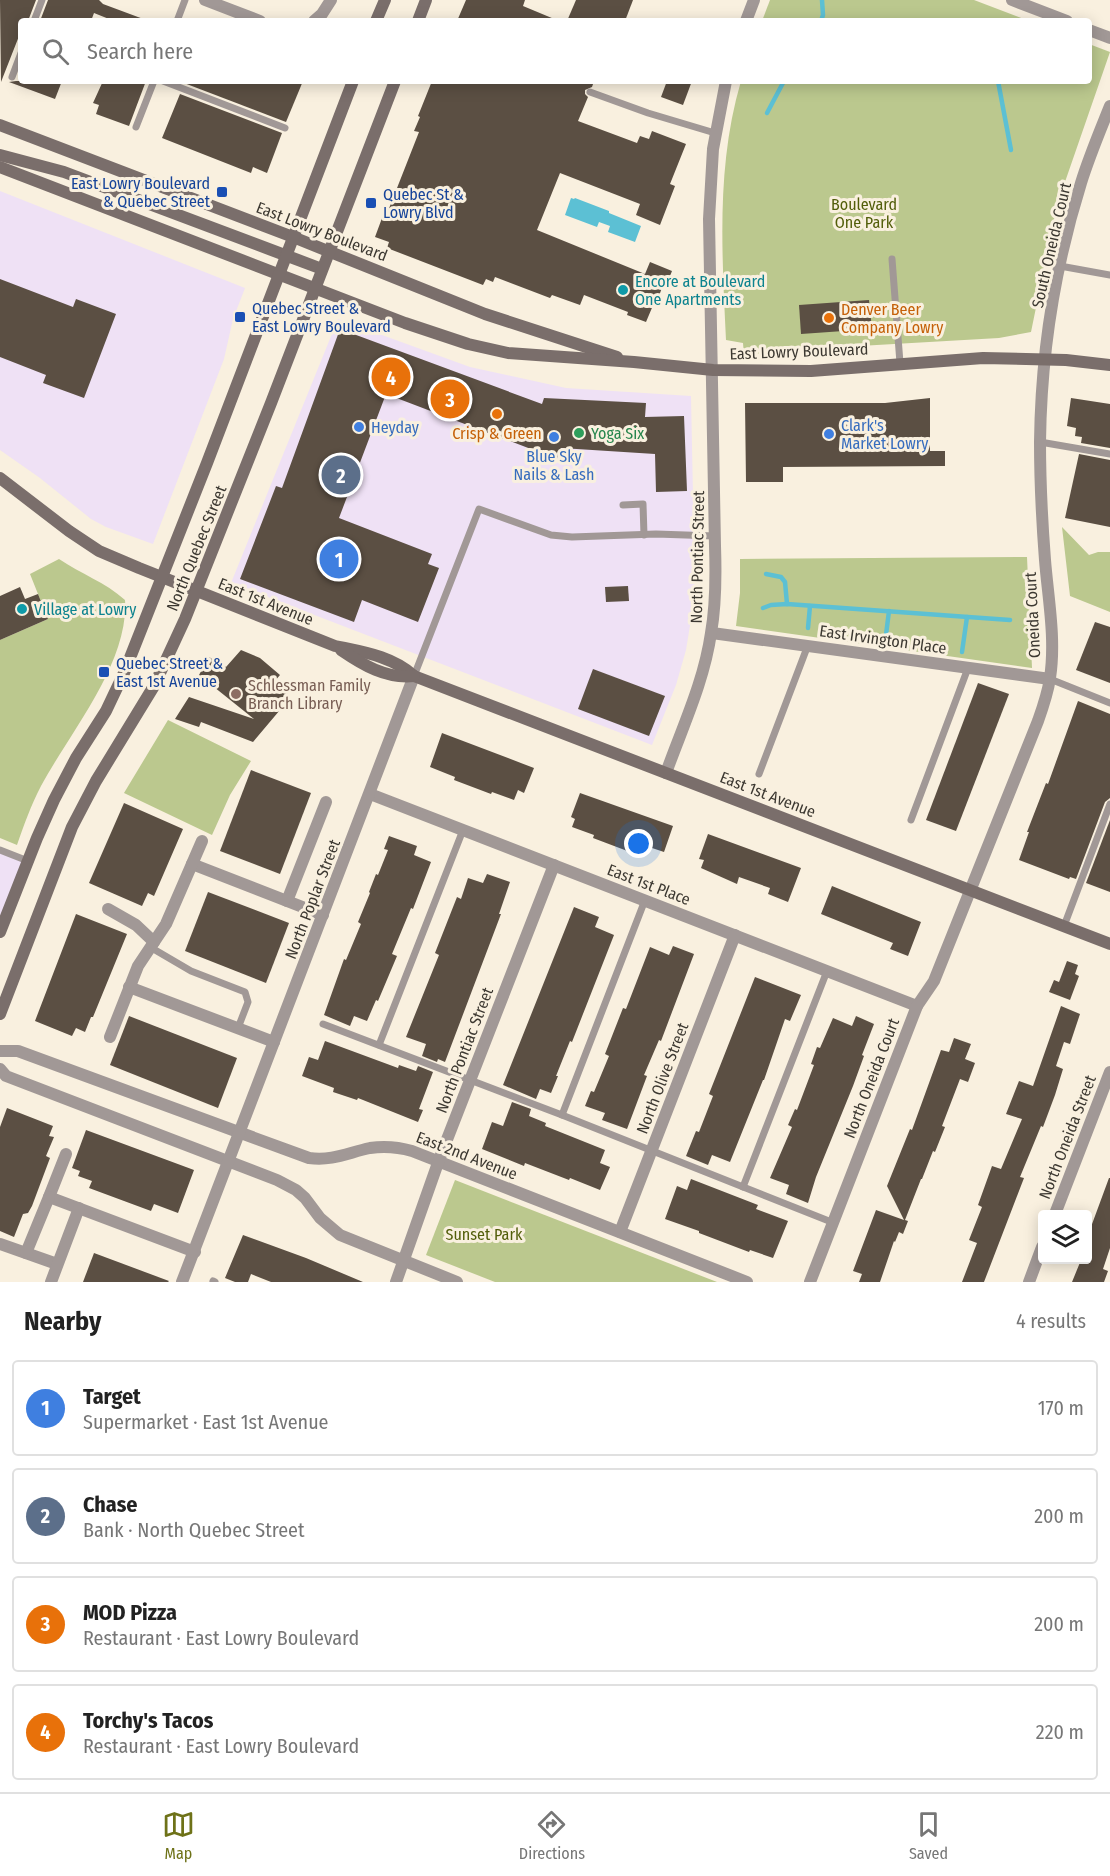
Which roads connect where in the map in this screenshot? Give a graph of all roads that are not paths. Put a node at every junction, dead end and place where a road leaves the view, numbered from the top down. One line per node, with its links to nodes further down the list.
1 (42, 0): 10 (lane)
2 (185, 0): 11 (lane)
3 (205, 0): 9 (street)
4 (331, 0): 13 (street)
5 (385, 0): 14 (main road)
6 (426, 0): 15 (main road)
7 (754, 0): 16 (street)
8 (1012, 0): 17 (street)
9 (222, 3): 12 (street)
10 (35, 18)
11 (178, 18)
12 (254, 18)
13 (317, 18)
14 (377, 18)
15 (419, 18)
16 (747, 18)
17 (1059, 18)
18 (1092, 31): 19 (street)
19 (1110, 38)
20 (18, 61): 21 (lane)
21 (12, 77)
22 (153, 84): 30 (lane)
23 (171, 84): 31 (lane)
24 (352, 84): 35 (main road, North Quebec Street)
25 (394, 84): 36 (main road, North Quebec Street)
26 (725, 84): 32 (street, North Pontiac Street)
27 (590, 92): 32 (lane)
28 (1110, 106): 39 (street, South Oneida Court)
29 (0, 125): 35 (main road, East Lowry Boulevard)
30 (136, 127)
31 (285, 128)
32 (715, 133): 48 (street, North Pontiac Street)
33 (0, 155): 37 (main road)
34 (0, 167): 41 (main road, East Lowry Boulevard)
35 (293, 237): 36 (main road, East Lowry Boulevard); 37 (main road, North Quebec Street)
36 (329, 252): 40 (main road, North Quebec Street); 45 (main road, East Lowry Boulevard)
37 (286, 255): 40 (main road); 41 (main road, North Quebec Street)
38 (892, 259): 46 (lane)
39 (1060, 266): 42 (lane); 44 (street, South Oneida Court)
40 (322, 269): 43 (main road, North Quebec Street)
41 (279, 274): 43 (main road, East Lowry Boulevard); 55 (main road, North Quebec Street)
42 (1110, 275)
43 (315, 288): 45 (main road, East Lowry Boulevard); 56 (main road, North Quebec Street)
44 (1045, 360): 46 (main road, East Lowry Boulevard); 47 (main road, East Lowry Boulevard); 49 (street, Oneida Court)
45 (634, 362): 48 (main road, East Lowry Boulevard)
46 (900, 363): 48 (main road, East Lowry Boulevard)
47 (1110, 365)
48 (713, 370): 54 (street, North Pontiac Street)
49 (1040, 442): 50 (lane); 61 (street, Oneida Court)
50 (1110, 454)
51 (0, 478): 55 (main road, East 1st Avenue)
52 (622, 505): 53 (lane)
53 (644, 535): 54 (lane); 60 (lane)
54 (715, 536): 57 (street, North Pontiac Street)
55 (162, 577): 56 (main road, East 1st Avenue); 72 (main road, North Quebec Street)
56 (196, 591): 60 (main road, East 1st Avenue); 88 (main road, North Quebec Street)
57 (712, 633): 58 (street, East Irvington Place); 63 (street, North Pontiac Street)
58 (808, 645): 59 (street, East Irvington Place); 64 (lane)
59 (968, 668): 61 (street, East Irvington Place); 68 (lane)
60 (414, 676): 63 (main road, East 1st Avenue); 65 (street, North Poplar Street)
61 (1050, 679): 62 (lane); 75 (street, Oneida Court)
62 (1110, 703)
63 (666, 773): 75 (main road, East 1st Avenue)
64 (759, 774)
65 (370, 794): 69 (street, East 1st Place); 79 (street, North Poplar Street)
66 (326, 802): 77 (street)
67 (1110, 804): 80 (lane)
68 (911, 820)
69 (463, 830): 74 (street, East 1st Place); 93 (lane)
70 (202, 842): 73 (street)
71 (0, 850): 72 (lane)
72 (28, 861): 81 (main road, North Quebec Street)
73 (192, 864): 77 (street); 83 (street)
74 (554, 865): 76 (street, East 1st Place); 97 (street, North Pontiac Street)
75 (971, 890): 80 (main road, East 1st Avenue); 87 (street, North Oneida Court)
76 (645, 900): 82 (street, East 1st Place); 98 (lane)
77 (287, 901): 79 (street)
78 (108, 909): 83 (street)
79 (323, 915): 92 (street, North Poplar Street)
80 (1064, 926): 84 (main road, East 1st Avenue)
81 (0, 932)
82 (735, 935): 85 (street, East 1st Place); 100 (street, North Olive Street)
83 (152, 944): 86 (street); 90 (lane)
84 (1110, 944)
85 (827, 971): 87 (street, East 1st Place); 104 (lane)
86 (129, 987): 90 (street); 91 (street)
87 (917, 1006): 108 (street, North Oneida Court)
88 (0, 1014)
89 (323, 1024): 93 (lane)
90 (238, 1028): 92 (street)
91 (110, 1037)
92 (274, 1042): 99 (street, North Poplar Street)
93 (379, 1045): 97 (lane)
94 (0, 1051): 99 (street, East 2nd Avenue)
95 (0, 1069): 103 (street)
96 (1110, 1072): 107 (street, North Oneida Street)
97 (471, 1080): 98 (lane); 102 (street, North Pontiac Street)
98 (562, 1115): 100 (lane)
99 (238, 1133): 102 (street, East 2nd Avenue); 103 (street, North Poplar Street)
100 (652, 1151): 104 (lane); 109 (street, North Olive Street)
101 (66, 1154): 105 (street)
102 (439, 1160): 109 (street, East 2nd Avenue); 114 (street, North Pontiac Street)
103 (228, 1161): 111 (street); 114 (street)
104 (743, 1187): 108 (lane)
105 (49, 1197): 106 (street); 112 (street)
106 (79, 1208): 111 (street); 115 (street)
107 (1057, 1210)
108 (834, 1223): 121 (street, North Oneida Court)
109 (620, 1232): 120 (street, East 2nd Avenue)
110 (0, 1244): 112 (street)
111 (195, 1252): 117 (street)
112 (27, 1253): 115 (street)
113 (1038, 1258): 122 (street)
114 (404, 1261): 118 (street, North Pontiac Street); 119 (street)
115 (57, 1264): 116 (street)
116 (51, 1282)
117 (182, 1282)
118 (396, 1282)
119 (457, 1282)
120 (747, 1282)
121 (810, 1282)
122 (1029, 1282)

